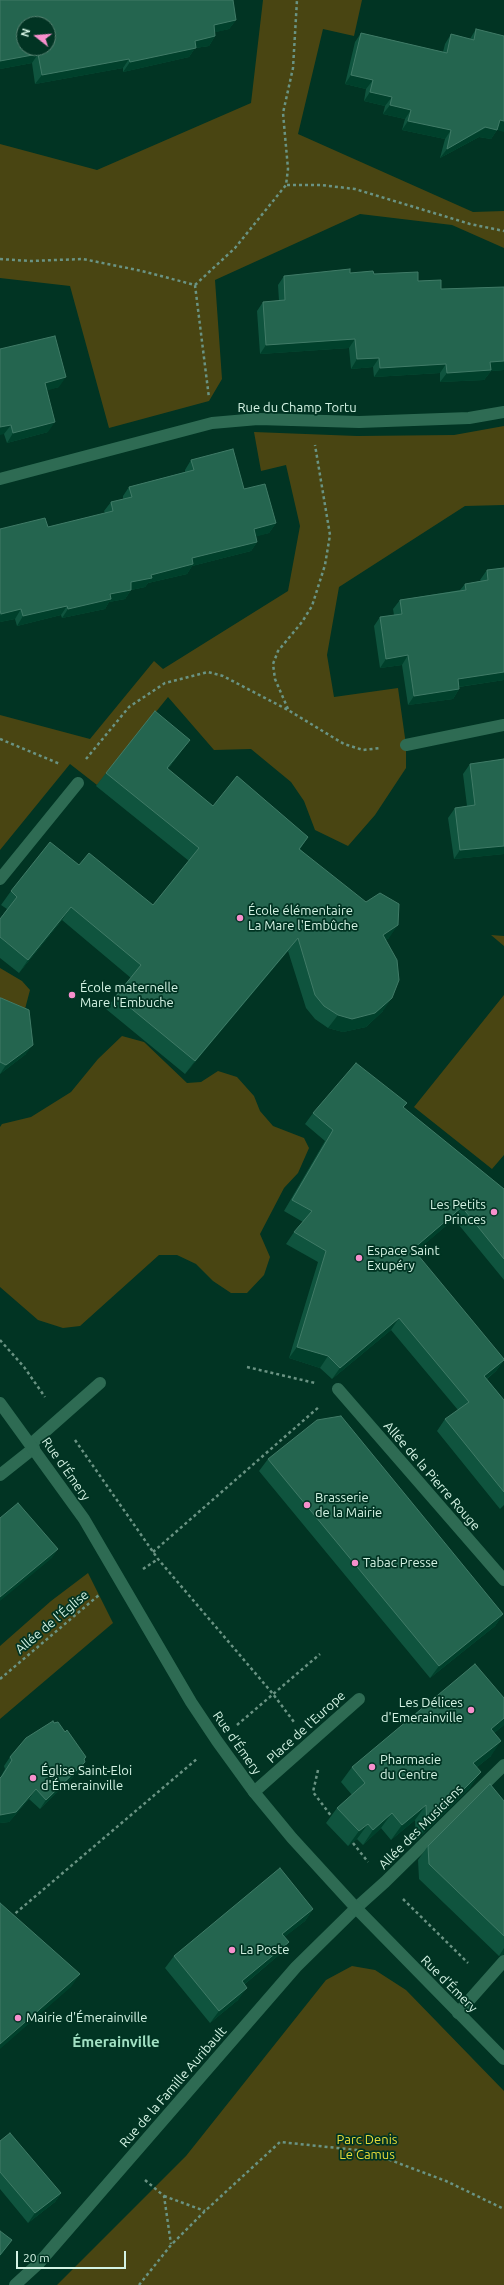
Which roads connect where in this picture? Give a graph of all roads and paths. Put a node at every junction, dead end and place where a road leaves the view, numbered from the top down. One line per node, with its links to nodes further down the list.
1 (297, 0): 2 (path)
2 (286, 185): 3 (path); 5 (path)
3 (504, 230)
4 (0, 259): 5 (path)
5 (195, 285): 8 (path)
6 (504, 412): 7 (street, Rue du Champ Tortu)
7 (311, 421): 8 (street, Rue du Champ Tortu); 10 (path)
8 (212, 423): 9 (street, Rue du Champ Tortu)
9 (0, 479)
10 (288, 710): 13 (path); 14 (path)
11 (504, 725): 13 (street)
12 (0, 739): 14 (path)
13 (406, 745)
14 (77, 770): 15 (path)
15 (78, 783): 16 (street)
16 (0, 879)
17 (0, 1340): 22 (path)
18 (247, 1367): 20 (path)
19 (100, 1383): 22 (street)
20 (338, 1389): 25 (path); 26 (street, Allée de la Pierre Rouge)
21 (0, 1402): 23 (street, Rue d'Émery)
22 (60, 1418): 23 (street); 25 (path)
23 (32, 1446): 24 (street); 32 (street, Rue d'Émery)
24 (0, 1475)
25 (153, 1552): 30 (path)
26 (504, 1580)
27 (99, 1595): 29 (path, Allée de l'Église)
28 (320, 1654): 30 (path)
29 (0, 1679)
30 (273, 1694): 32 (path); 33 (path)
31 (359, 1699): 33 (street, Place de l'Europe)
32 (217, 1741): 35 (street, Rue d'Émery); 40 (path)
33 (310, 1744): 35 (street, Place de l'Europe); 36 (path)
34 (504, 1765): 38 (street, Allée des Musiciens)
35 (254, 1792): 39 (street, Rue d'Émery)
36 (332, 1818)
37 (353, 1843): 38 (path)
38 (385, 1882): 39 (street, Allée des Musiciens); 42 (path)
39 (356, 1908): 43 (street, Rue d'Émery); 45 (street, Rue de la Famille Auribault)
40 (6, 1921)
41 (504, 1961): 42 (street)
42 (486, 1981): 43 (street)
43 (458, 2012): 44 (street, Rue d'Émery)
44 (504, 2059)
45 (127, 2160): 46 (path); 50 (street, Rue de la Famille Auribault)
46 (164, 2196): 48 (path); 49 (path)
47 (504, 2209): 48 (path)
48 (204, 2210): 49 (path)
49 (171, 2244): 51 (path)
50 (15, 2285)
51 (139, 2285)

